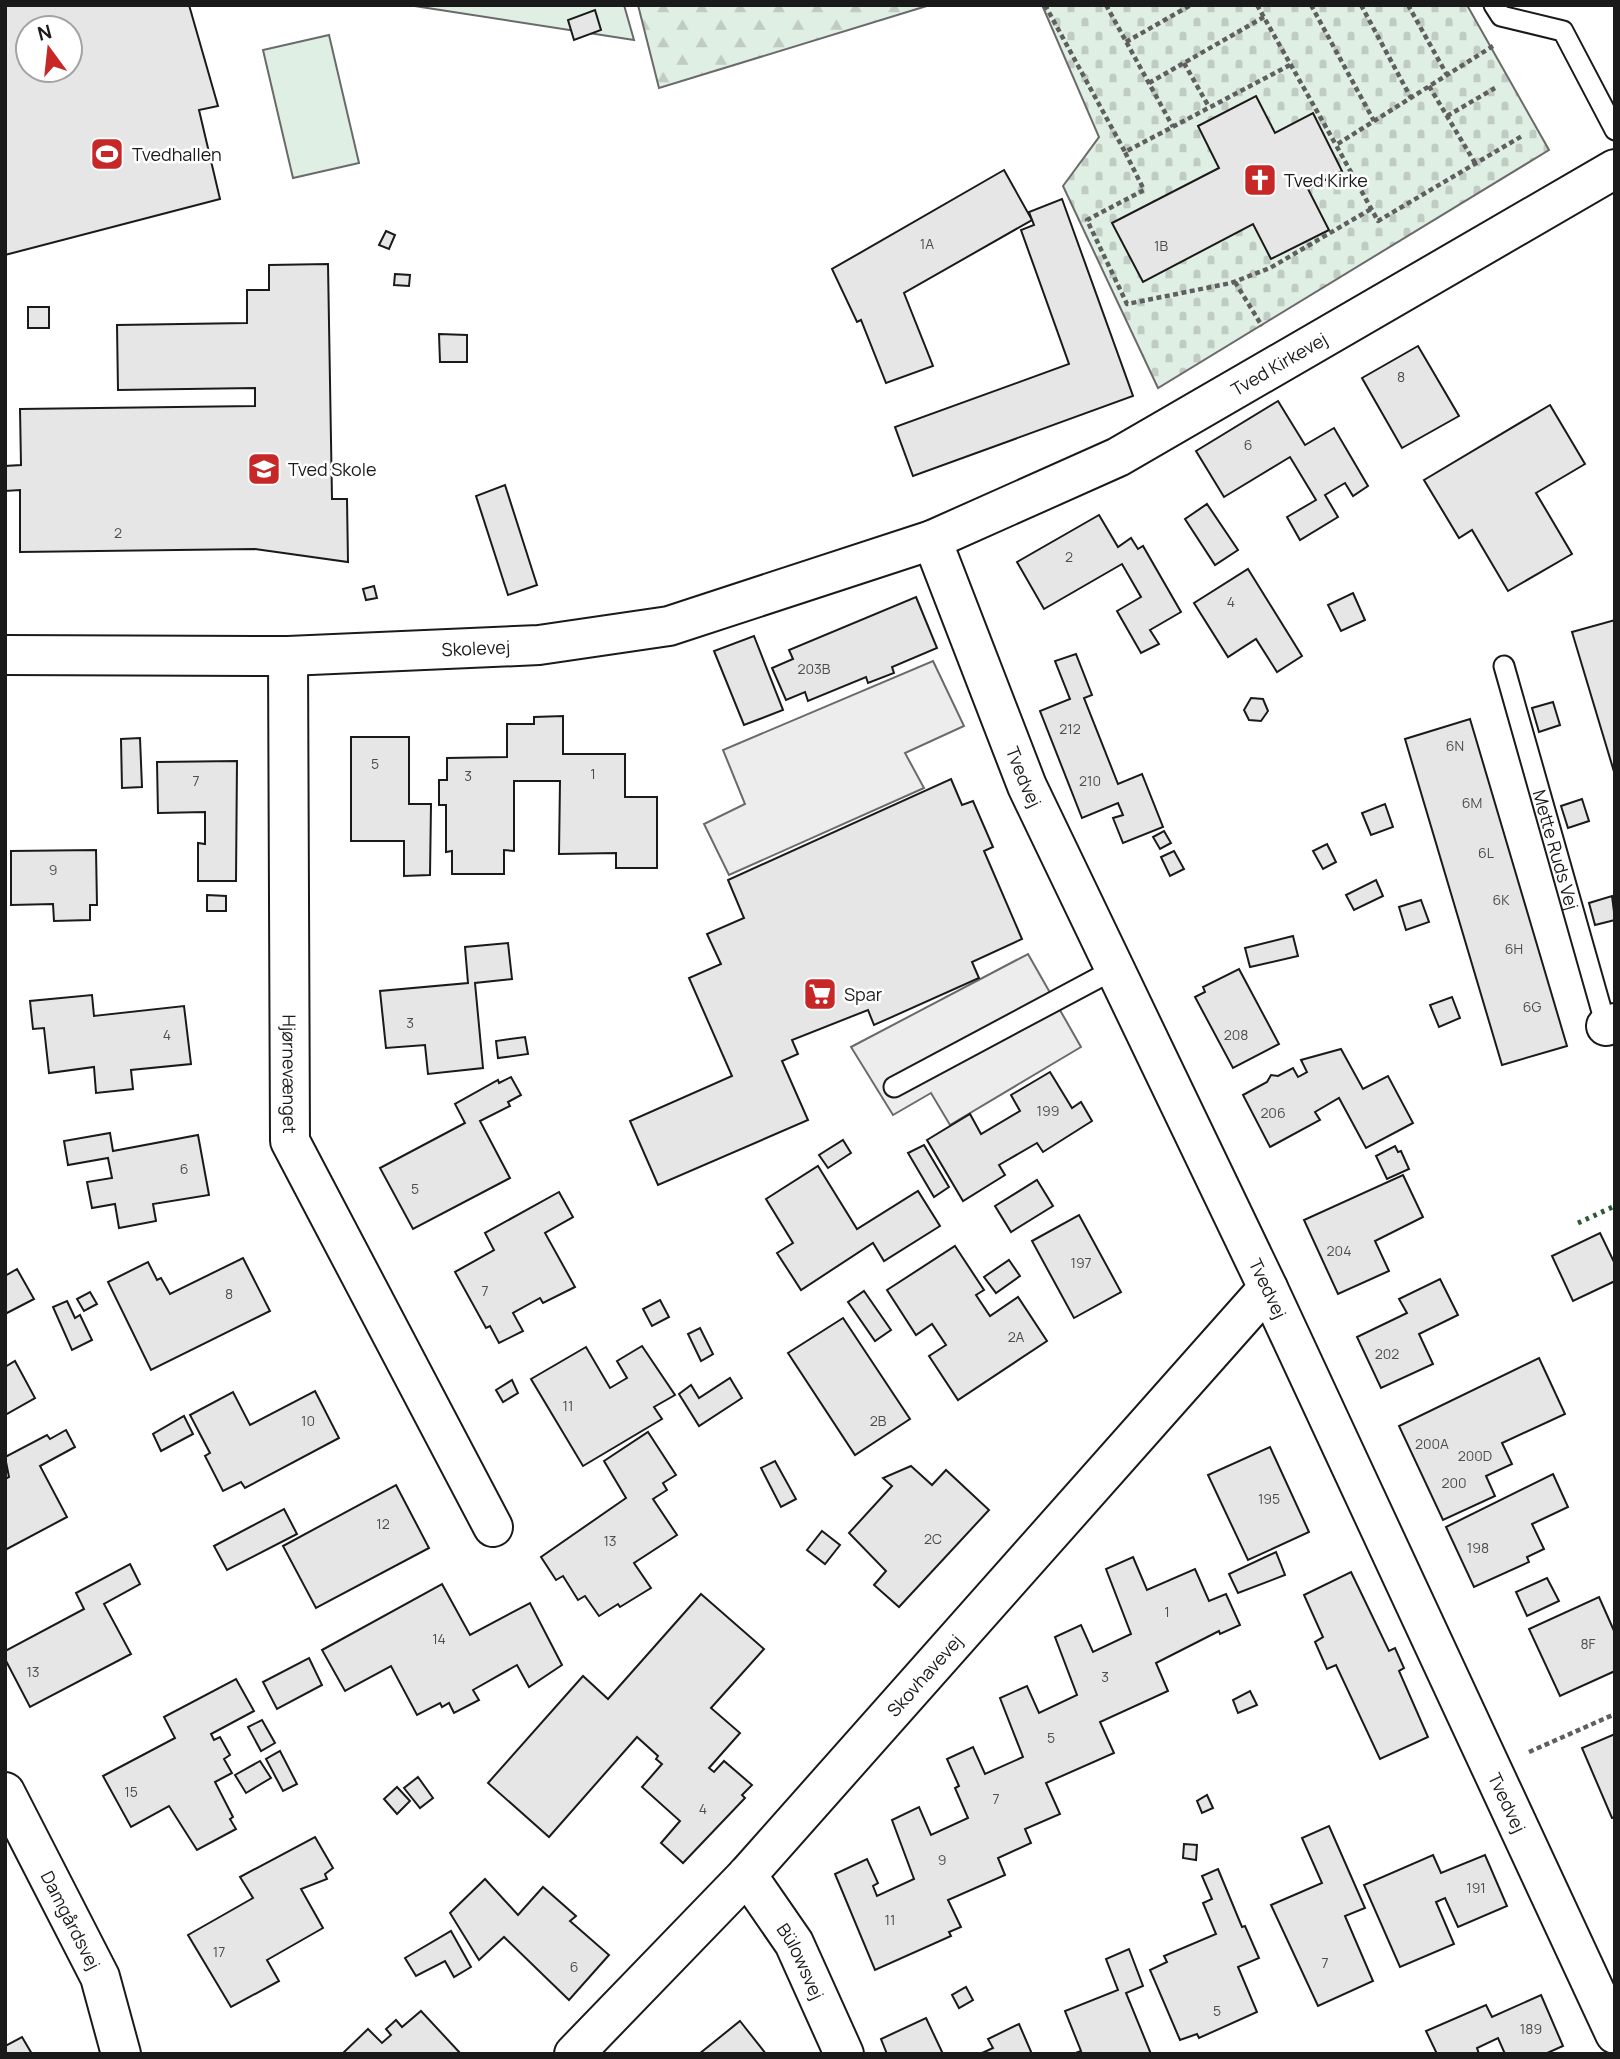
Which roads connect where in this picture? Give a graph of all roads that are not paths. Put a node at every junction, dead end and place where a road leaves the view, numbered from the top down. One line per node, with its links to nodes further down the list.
1 (1497, 11): 2 (lane)
2 (1615, 130)
3 (1615, 169): 4 (street, Tved Kirkevej)
4 (932, 540): 6 (street, Skolevej); 8 (street, Tvedvej)
5 (5, 655): 6 (street, Skolevej)
6 (288, 656): 12 (street, Hjørnevænget)
7 (1504, 666): 9 (lane, Mette Ruds Vej)
8 (1112, 970): 10 (lane); 11 (street, Tvedvej)
9 (1610, 1024)
10 (894, 1087)
11 (1268, 1288): 14 (street, Skovhavevej); 15 (street, Tvedvej)
12 (493, 1527)
13 (5, 1792): 16 (street, Damgårdsvej)
14 (747, 1875): 17 (street, Skovhavevej); 18 (street, Bülowsvej)
15 (1615, 2034)
16 (121, 2054)
17 (574, 2054)
18 (844, 2054)

